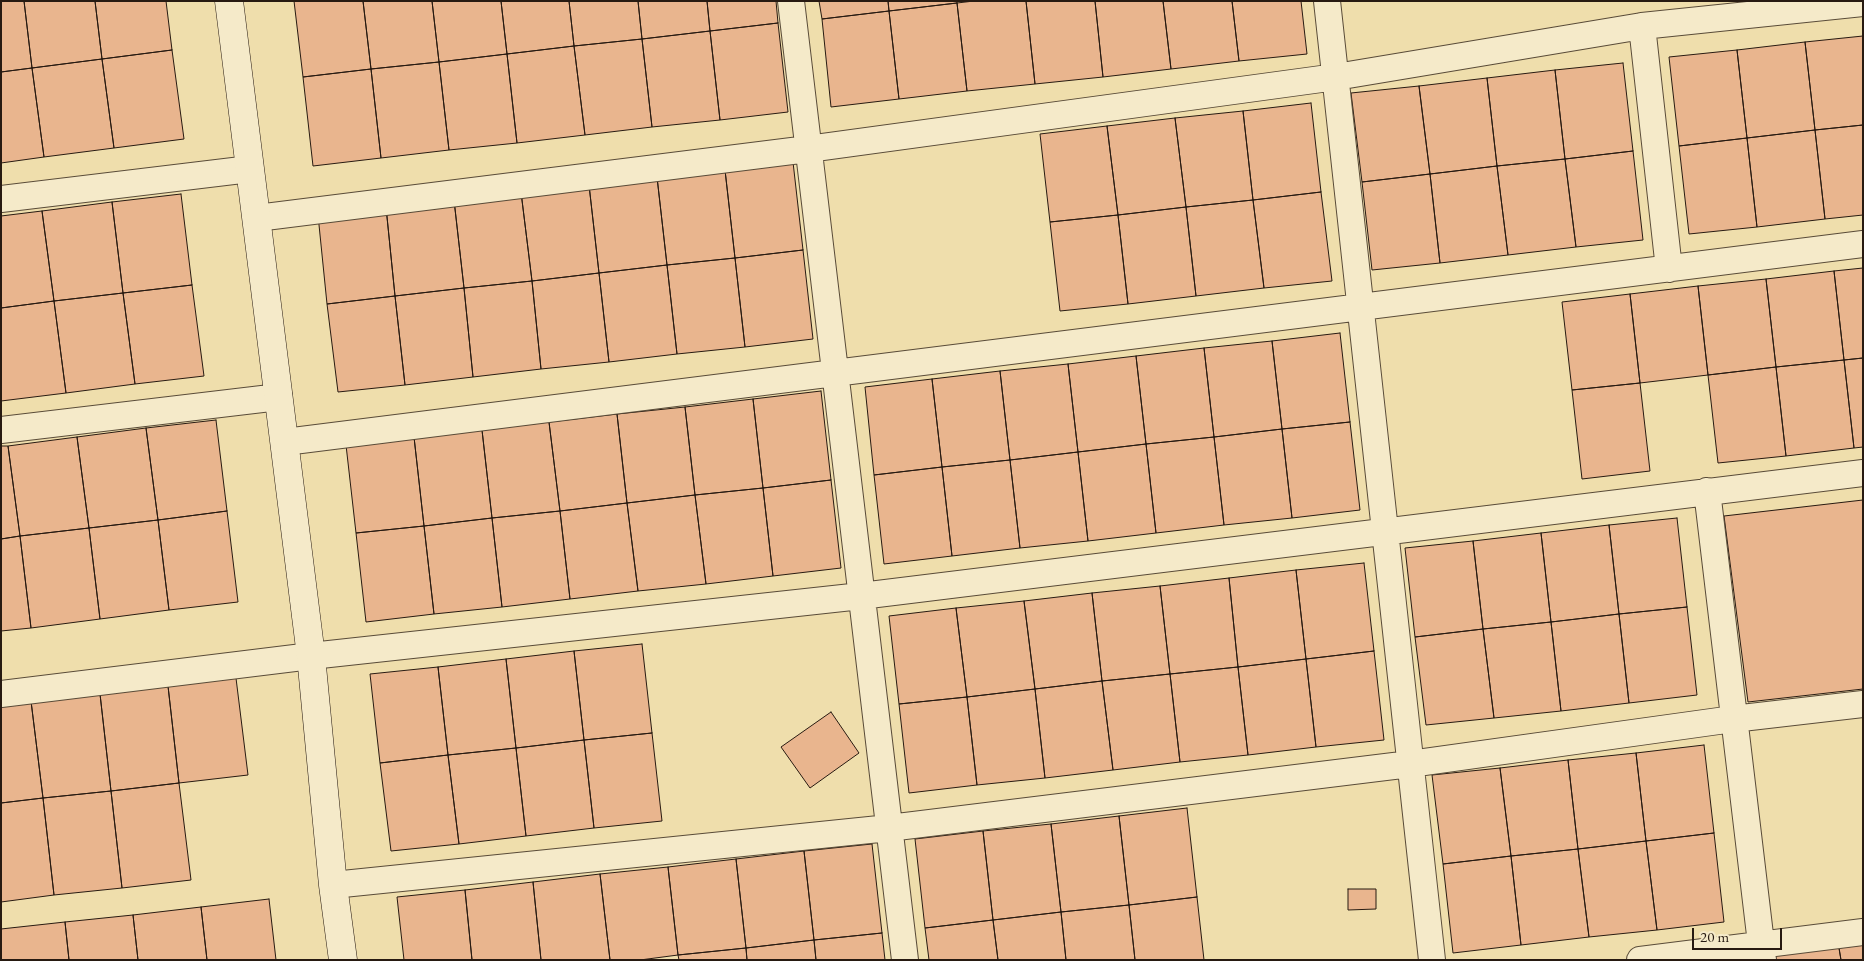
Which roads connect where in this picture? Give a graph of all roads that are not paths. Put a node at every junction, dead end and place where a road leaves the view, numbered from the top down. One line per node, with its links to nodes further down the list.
1 (229, 1): 8 (street)
2 (791, 1): 7 (street)
3 (1327, 1): 6 (street)
4 (1863, 3): 5 (street)
5 (1642, 26): 6 (street); 12 (street)
6 (1336, 77): 7 (street); 13 (street)
7 (808, 149): 10 (street); 14 (street)
8 (250, 169): 9 (street); 10 (street)
9 (1, 199)
10 (257, 218): 15 (street)
11 (1863, 244): 12 (street)
12 (1669, 269): 13 (street)
13 (1360, 307): 14 (street); 20 (street)
14 (835, 373): 17 (street); 21 (street)
15 (279, 396): 16 (street); 17 (street)
16 (1, 430)
17 (285, 442): 22 (street)
18 (1863, 473): 19 (street)
19 (1707, 491): 20 (street); 25 (street)
20 (1385, 531): 21 (street); 26 (street)
21 (861, 596): 22 (street); 27 (street)
22 (311, 656): 23 (street); 28 (street)
23 (1, 694)
24 (1863, 704): 25 (street)
25 (1733, 719): 26 (street); 30 (street)
26 (1410, 764): 27 (street); 33 (street)
27 (889, 828): 28 (street); 32 (street)
28 (334, 886): 31 (street)
29 (1863, 932): 30 (street)
30 (1762, 952): 34 (street)
31 (343, 960)
32 (905, 960)
33 (1432, 960)
34 (1640, 960)

